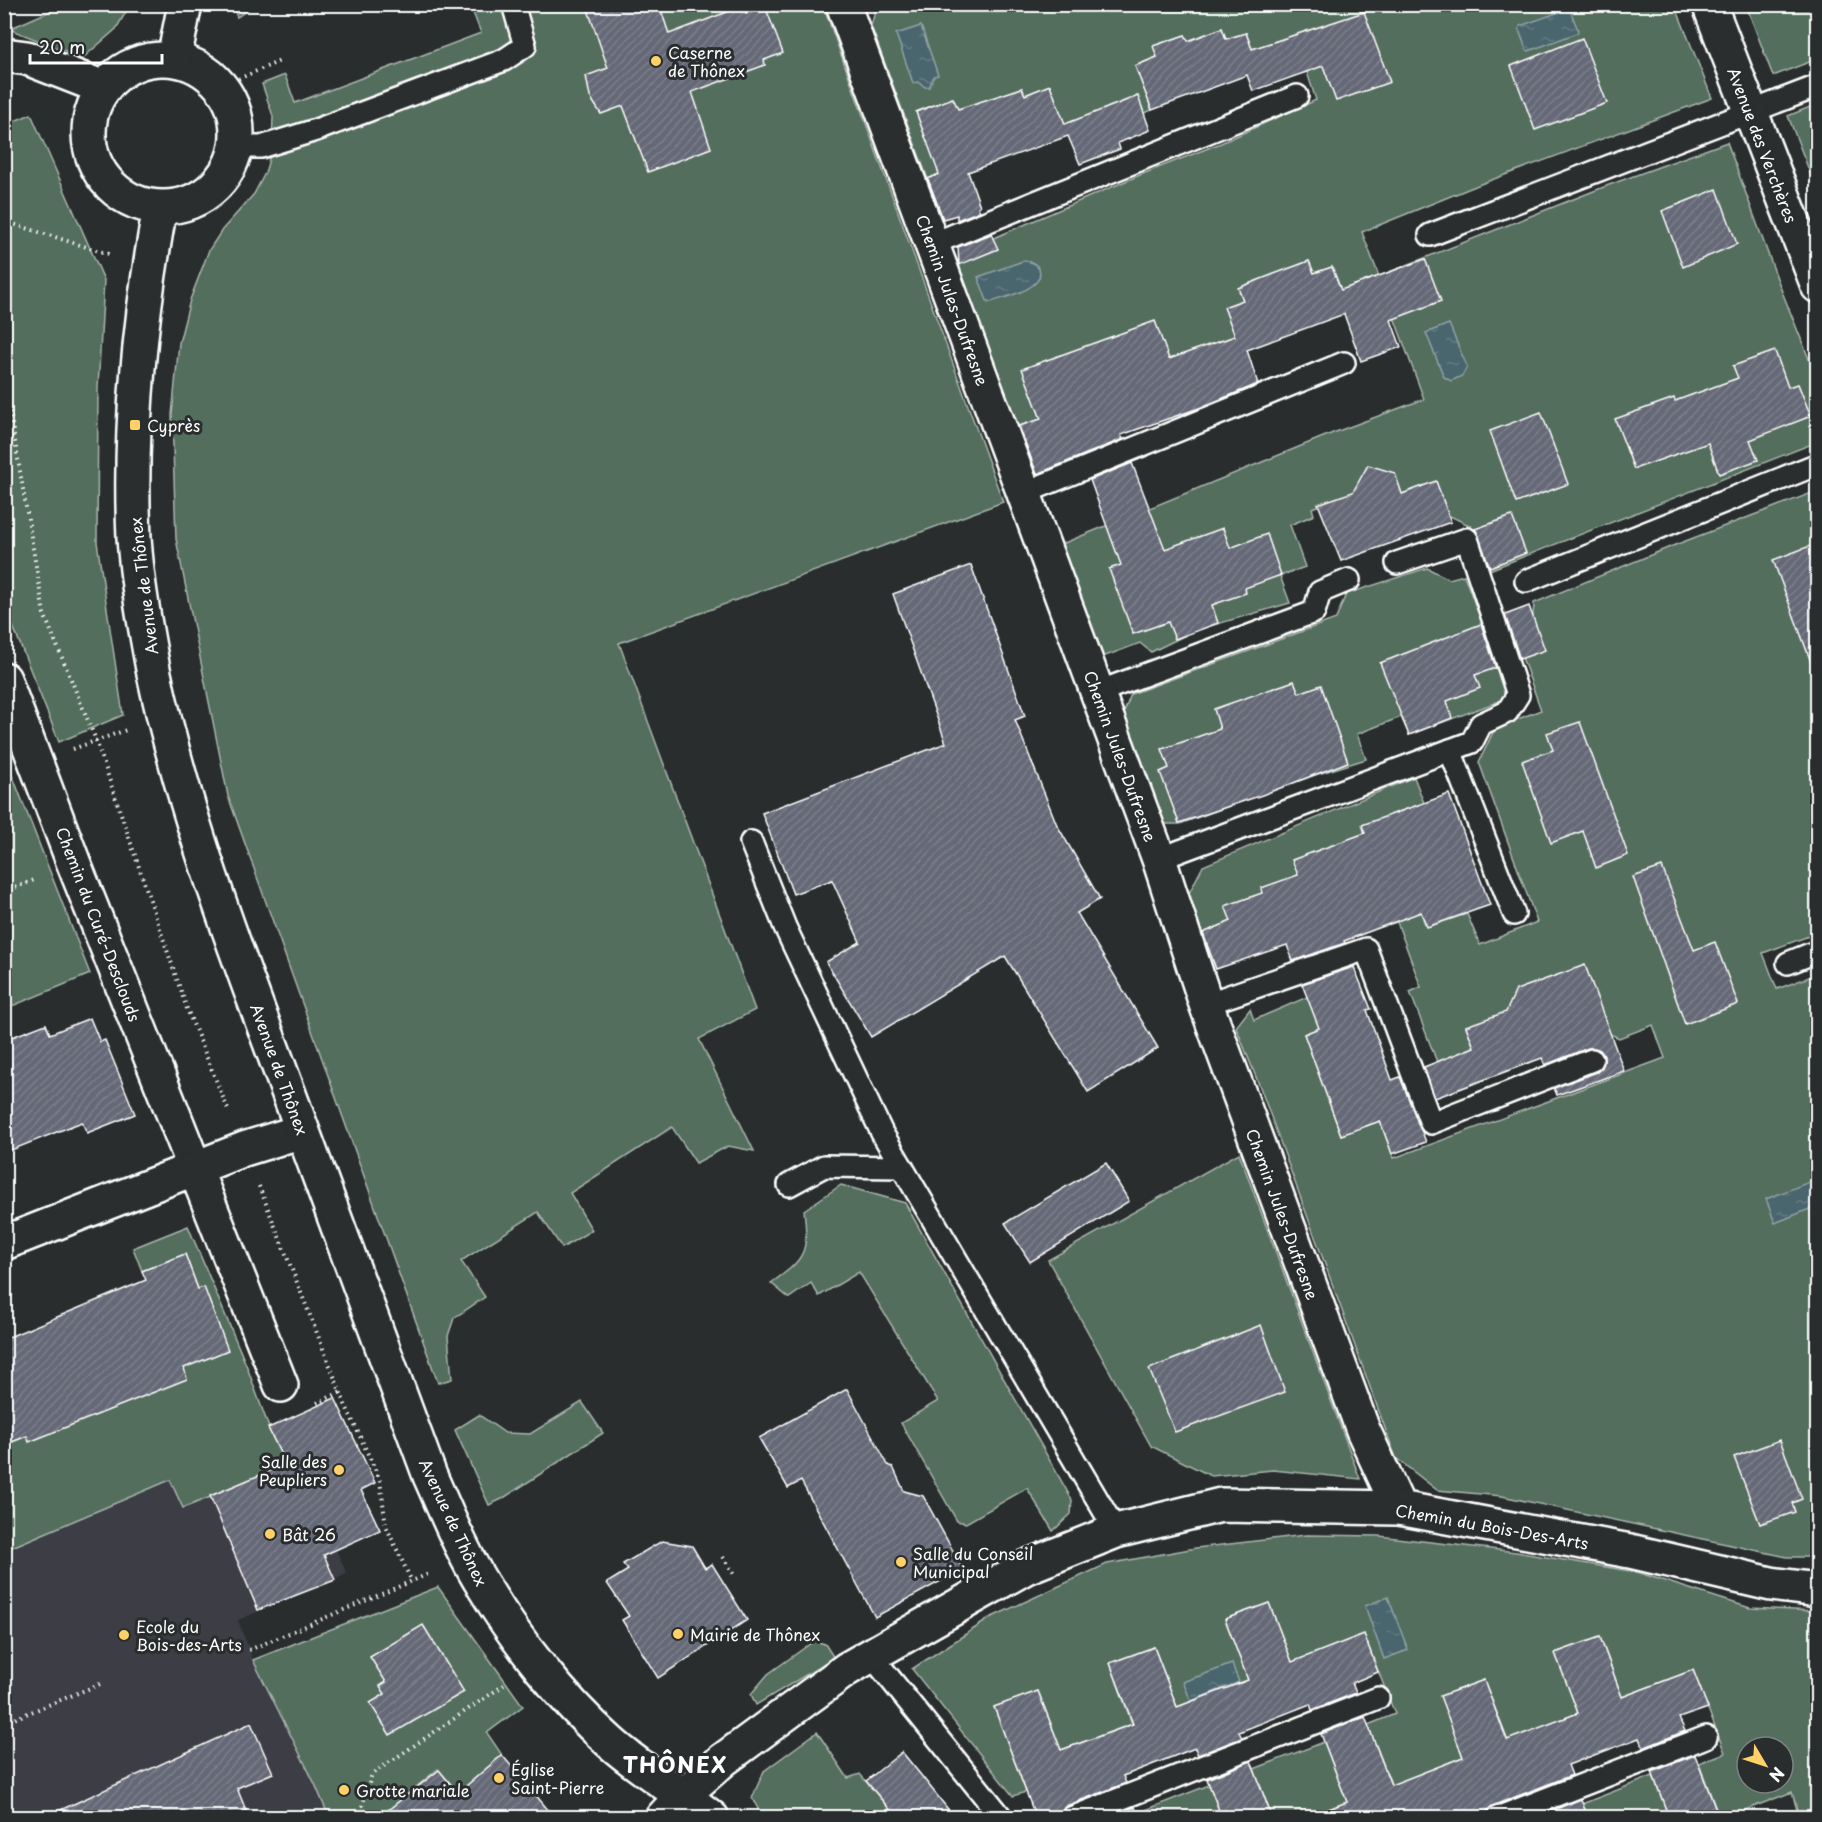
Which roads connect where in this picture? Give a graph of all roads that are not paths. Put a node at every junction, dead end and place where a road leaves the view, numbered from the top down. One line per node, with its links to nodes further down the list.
1 (185, 4): 6 (street)
2 (513, 4): 11 (lane)
3 (843, 4): 14 (street, Chemin Jules-Dufresne)
4 (1709, 4): 10 (street, Avenue des Verchères)
5 (4, 56): 8 (street)
6 (174, 59): 8 (street); 11 (street)
7 (1818, 86): 10 (lane)
8 (104, 88): 12 (street)
9 (1297, 96): 14 (lane)
10 (1751, 113): 13 (lane); 15 (street, Avenue des Verchères)
11 (237, 147): 12 (street)
12 (160, 208): 32 (street, Avenue de Thônex)
13 (1430, 235)
14 (932, 244): 18 (street, Chemin Jules-Dufresne)
15 (1818, 286)
16 (1344, 363): 18 (lane)
17 (1818, 464): 21 (lane)
18 (1024, 493): 23 (street, Chemin Jules-Dufresne)
19 (1397, 562): 24 (lane)
20 (1349, 580): 23 (lane)
21 (1526, 581)
22 (4, 679): 34 (street, Chemin du Curé-Desclouds)
23 (1098, 692): 26 (street, Chemin Jules-Dufresne)
24 (1450, 750): 26 (lane); 27 (lane)
25 (751, 842): 33 (lane)
26 (1159, 859): 30 (street, Chemin Jules-Dufresne)
27 (1514, 914)
28 (1818, 951): 29 (lane)
29 (1788, 963)
30 (1206, 1004): 31 (lane); 38 (street, Chemin Jules-Dufresne)
31 (1592, 1060)
32 (302, 1131): 34 (street); 44 (street, Avenue de Thônex)
33 (902, 1167): 35 (lane); 39 (lane)
34 (195, 1168): 36 (street); 37 (street, Chemin du Curé-Desclouds)
35 (789, 1185)
36 (4, 1243)
37 (281, 1385)
38 (1399, 1508): 39 (street, Chemin du Bois-Des-Arts); 40 (street, Chemin du Bois-Des-Arts)
39 (1116, 1531): 41 (street, Chemin du Bois-Des-Arts)
40 (1818, 1590)
41 (861, 1654): 44 (street, Chemin du Bois-Des-Arts); 46 (lane)
42 (1378, 1698): 47 (lane)
43 (1706, 1737): 48 (lane)
44 (672, 1806): 45 (street, Avenue de Thônex)
45 (712, 1818)
46 (1002, 1818)
47 (1071, 1818)
48 (1497, 1818)

